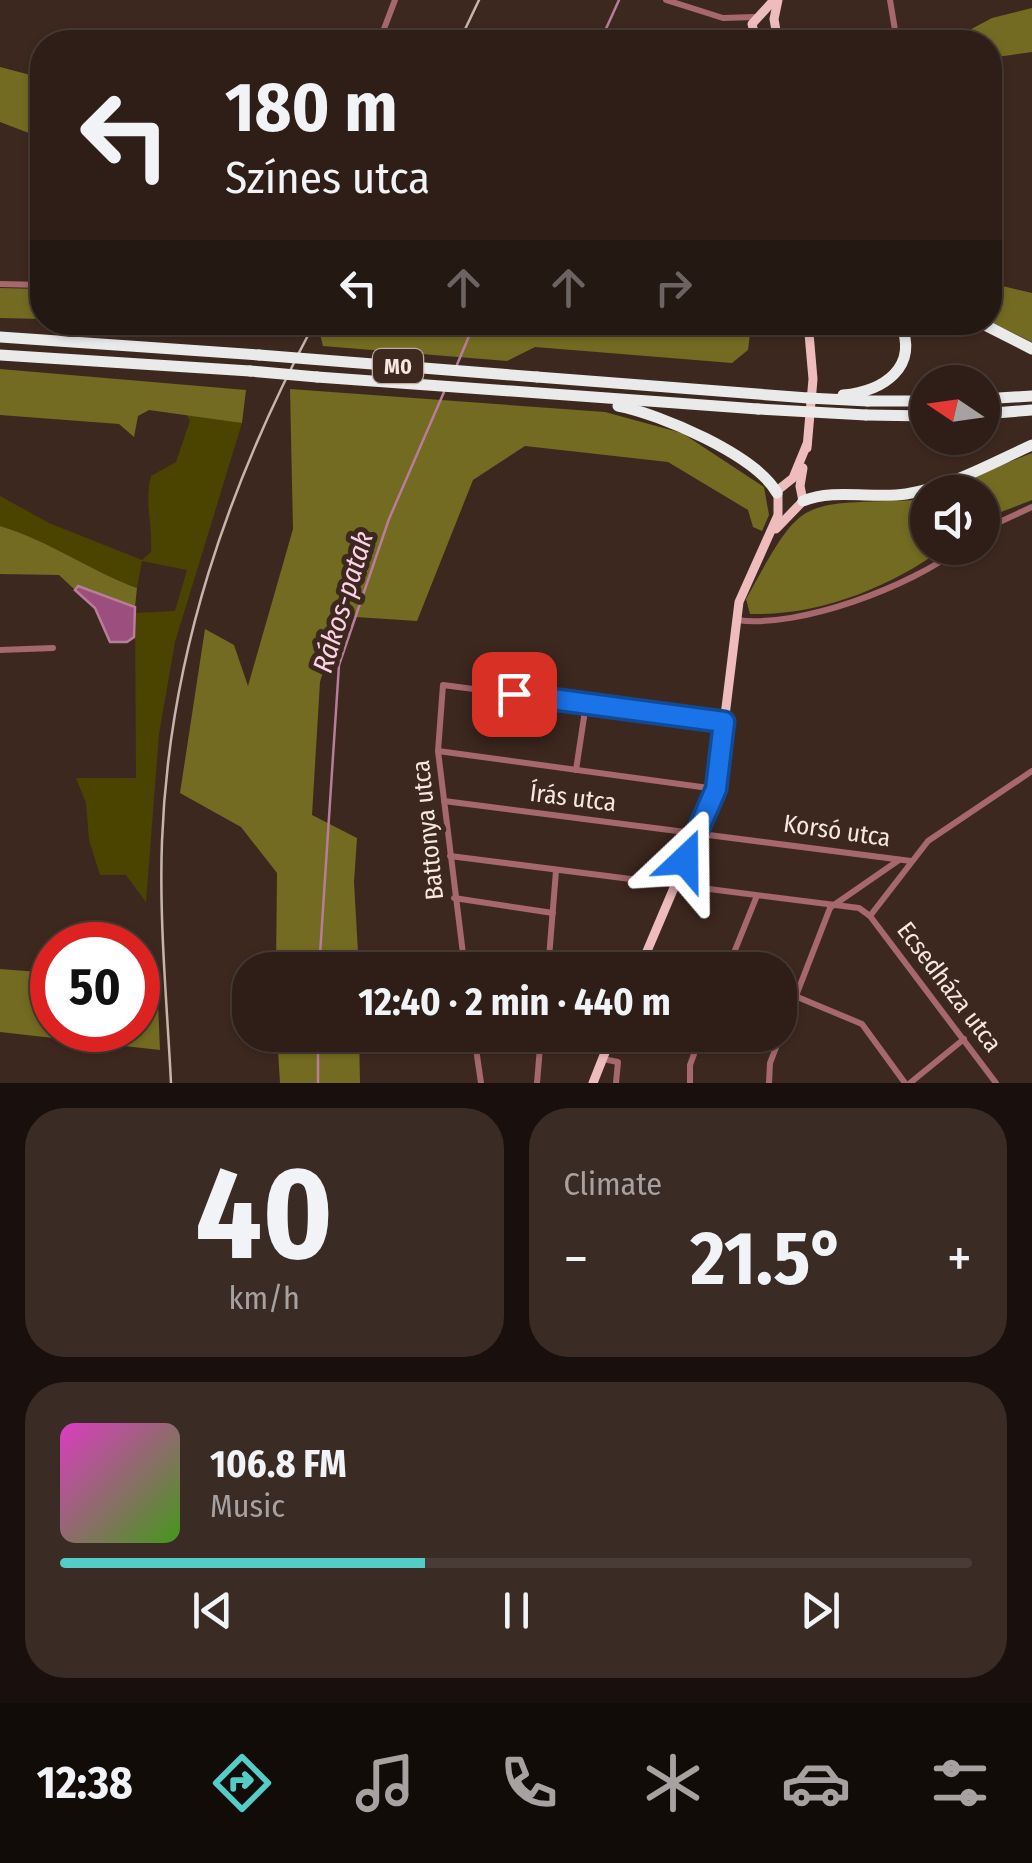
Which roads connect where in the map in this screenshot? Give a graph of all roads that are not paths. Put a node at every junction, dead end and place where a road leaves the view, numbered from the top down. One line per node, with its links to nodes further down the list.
1 (395, 0): 8 (street)
2 (666, 0): 6 (street)
3 (776, 0): 5 (main road); 7 (main road)
4 (890, 0): 12 (street)
5 (759, 16): 6 (street); 7 (main road); 10 (main road)
6 (723, 18): 9 (street)
7 (774, 18): 11 (main road)
8 (384, 30)
9 (749, 30)
10 (754, 30)
11 (773, 30)
12 (895, 30)
13 (0, 284): 14 (street)
14 (30, 285)
15 (1002, 334): 19 (highway)
16 (808, 335): 29 (main road)
17 (903, 335): 23 (highway, bridge)
18 (0, 337): 23 (highway, M0, bridge)
19 (1032, 349)
20 (0, 355): 22 (highway, M0, bridge)
21 (1032, 396): 24 (highway)
22 (574, 397): 28 (highway, M0, bridge); 33 (highway)
23 (808, 398): 25 (highway, M0, bridge)
24 (1000, 398)
25 (910, 401)
26 (1032, 410): 27 (highway)
27 (1000, 413)
28 (910, 416)
29 (807, 444): 31 (main road); 32 (main road)
30 (1032, 444): 34 (highway)
31 (788, 483): 32 (main road); 33 (main road)
32 (800, 486): 34 (main road)
33 (778, 499): 34 (main road); 37 (main road)
34 (798, 506): 37 (main road)
35 (1032, 508): 36 (street)
36 (1000, 522)
37 (766, 544): 39 (main road)
38 (931, 565): 39 (street)
39 (736, 620): 43 (main road)
40 (52, 648): 41 (street)
41 (0, 650)
42 (586, 704): 43 (street); 44 (street, Battonya utca); 45 (street)
43 (724, 722): 47 (main road)
44 (438, 751): 45 (street); 48 (street, Battonya utca)
45 (576, 770): 47 (street)
46 (1032, 771): 52 (street)
47 (716, 789): 49 (main road)
48 (444, 801): 49 (street, Írás utca); 50 (street, Battonya utca)
49 (697, 834): 51 (street, Korsó utca); 54 (main road)
50 (450, 856): 53 (street); 55 (street, Battonya utca)
51 (900, 860): 52 (street, Korsó utca); 57 (street)
52 (911, 861): 59 (street)
53 (556, 871): 54 (street); 58 (street)
54 (674, 886): 56 (street); 62 (main road)
55 (454, 898): 58 (street); 60 (street, Battonya utca)
56 (756, 898): 57 (street); 63 (street)
57 (830, 908): 59 (street); 64 (street)
58 (553, 913): 61 (street)
59 (870, 916): 66 (street, Ecsedháza utca)
60 (462, 952)
61 (550, 952)
62 (646, 952)
63 (734, 952)
64 (797, 991)
65 (797, 997): 79 (street)
66 (964, 1039): 79 (street); 80 (street, Ecsedháza utca)
67 (477, 1052): 73 (street)
68 (540, 1052): 74 (street)
69 (605, 1052): 72 (main road)
70 (695, 1052): 77 (street)
71 (774, 1052): 78 (street)
72 (602, 1059): 75 (main road); 76 (street)
73 (482, 1083)
74 (537, 1083)
75 (593, 1083)
76 (616, 1083)
77 (690, 1083)
78 (768, 1083)
79 (908, 1083)
80 (996, 1083)

